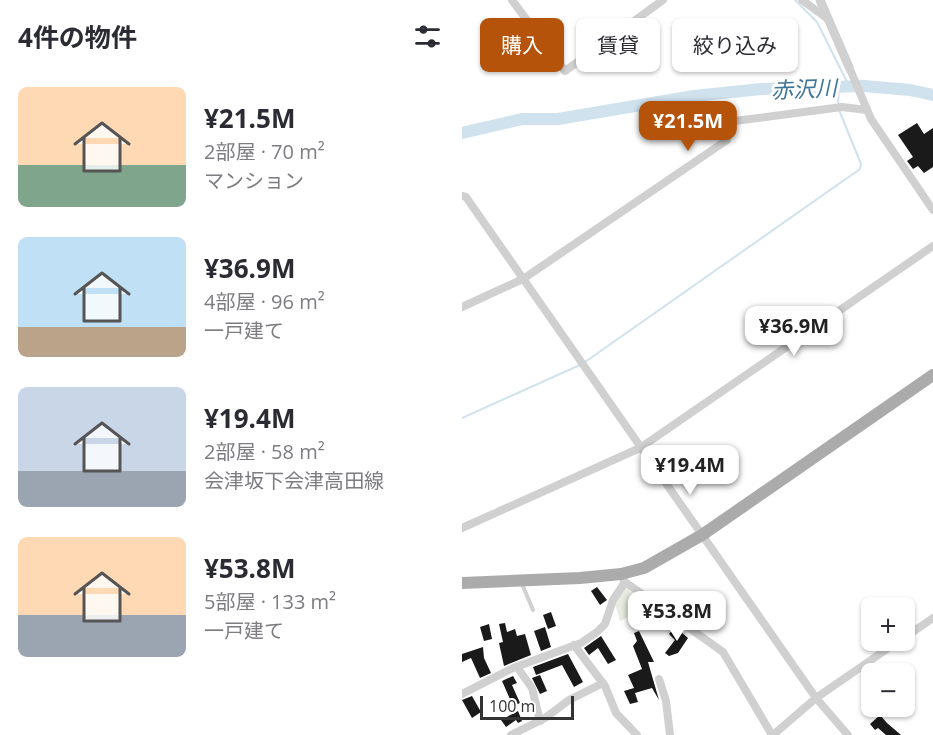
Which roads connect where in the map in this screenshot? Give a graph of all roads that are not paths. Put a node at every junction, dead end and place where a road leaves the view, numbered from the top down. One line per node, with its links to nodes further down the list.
1 (512, 0): 2 (street)
2 (663, 0)
3 (802, 0): 5 (street)
4 (819, 0): 5 (street)
5 (828, 19): 6 (street)
6 (849, 67): 7 (street)
7 (866, 109): 9 (street); 11 (street)
8 (462, 196): 11 (street)
9 (933, 210)
10 (933, 246): 14 (street)
11 (524, 279): 12 (street); 14 (street)
12 (462, 307)
13 (933, 375): 16 (main road)
14 (640, 448): 15 (street); 16 (street)
15 (462, 528)
16 (702, 535): 17 (main road); 29 (street)
17 (623, 578): 18 (main road); 23 (street); 34 (street)
18 (521, 580): 19 (main road); 20 (lane)
19 (462, 583)
20 (533, 610)
21 (933, 618): 22 (street)
22 (915, 630)
23 (574, 645): 25 (street); 27 (street)
24 (884, 651): 29 (street)
25 (517, 667): 28 (street); 30 (street)
26 (659, 679): 33 (street)
27 (603, 683): 30 (street); 32 (street)
28 (462, 694)
29 (816, 698): 34 (street); 35 (street)
30 (540, 721): 31 (street)
31 (510, 735)
32 (638, 735)
33 (670, 735)
34 (772, 735)
35 (848, 735)

